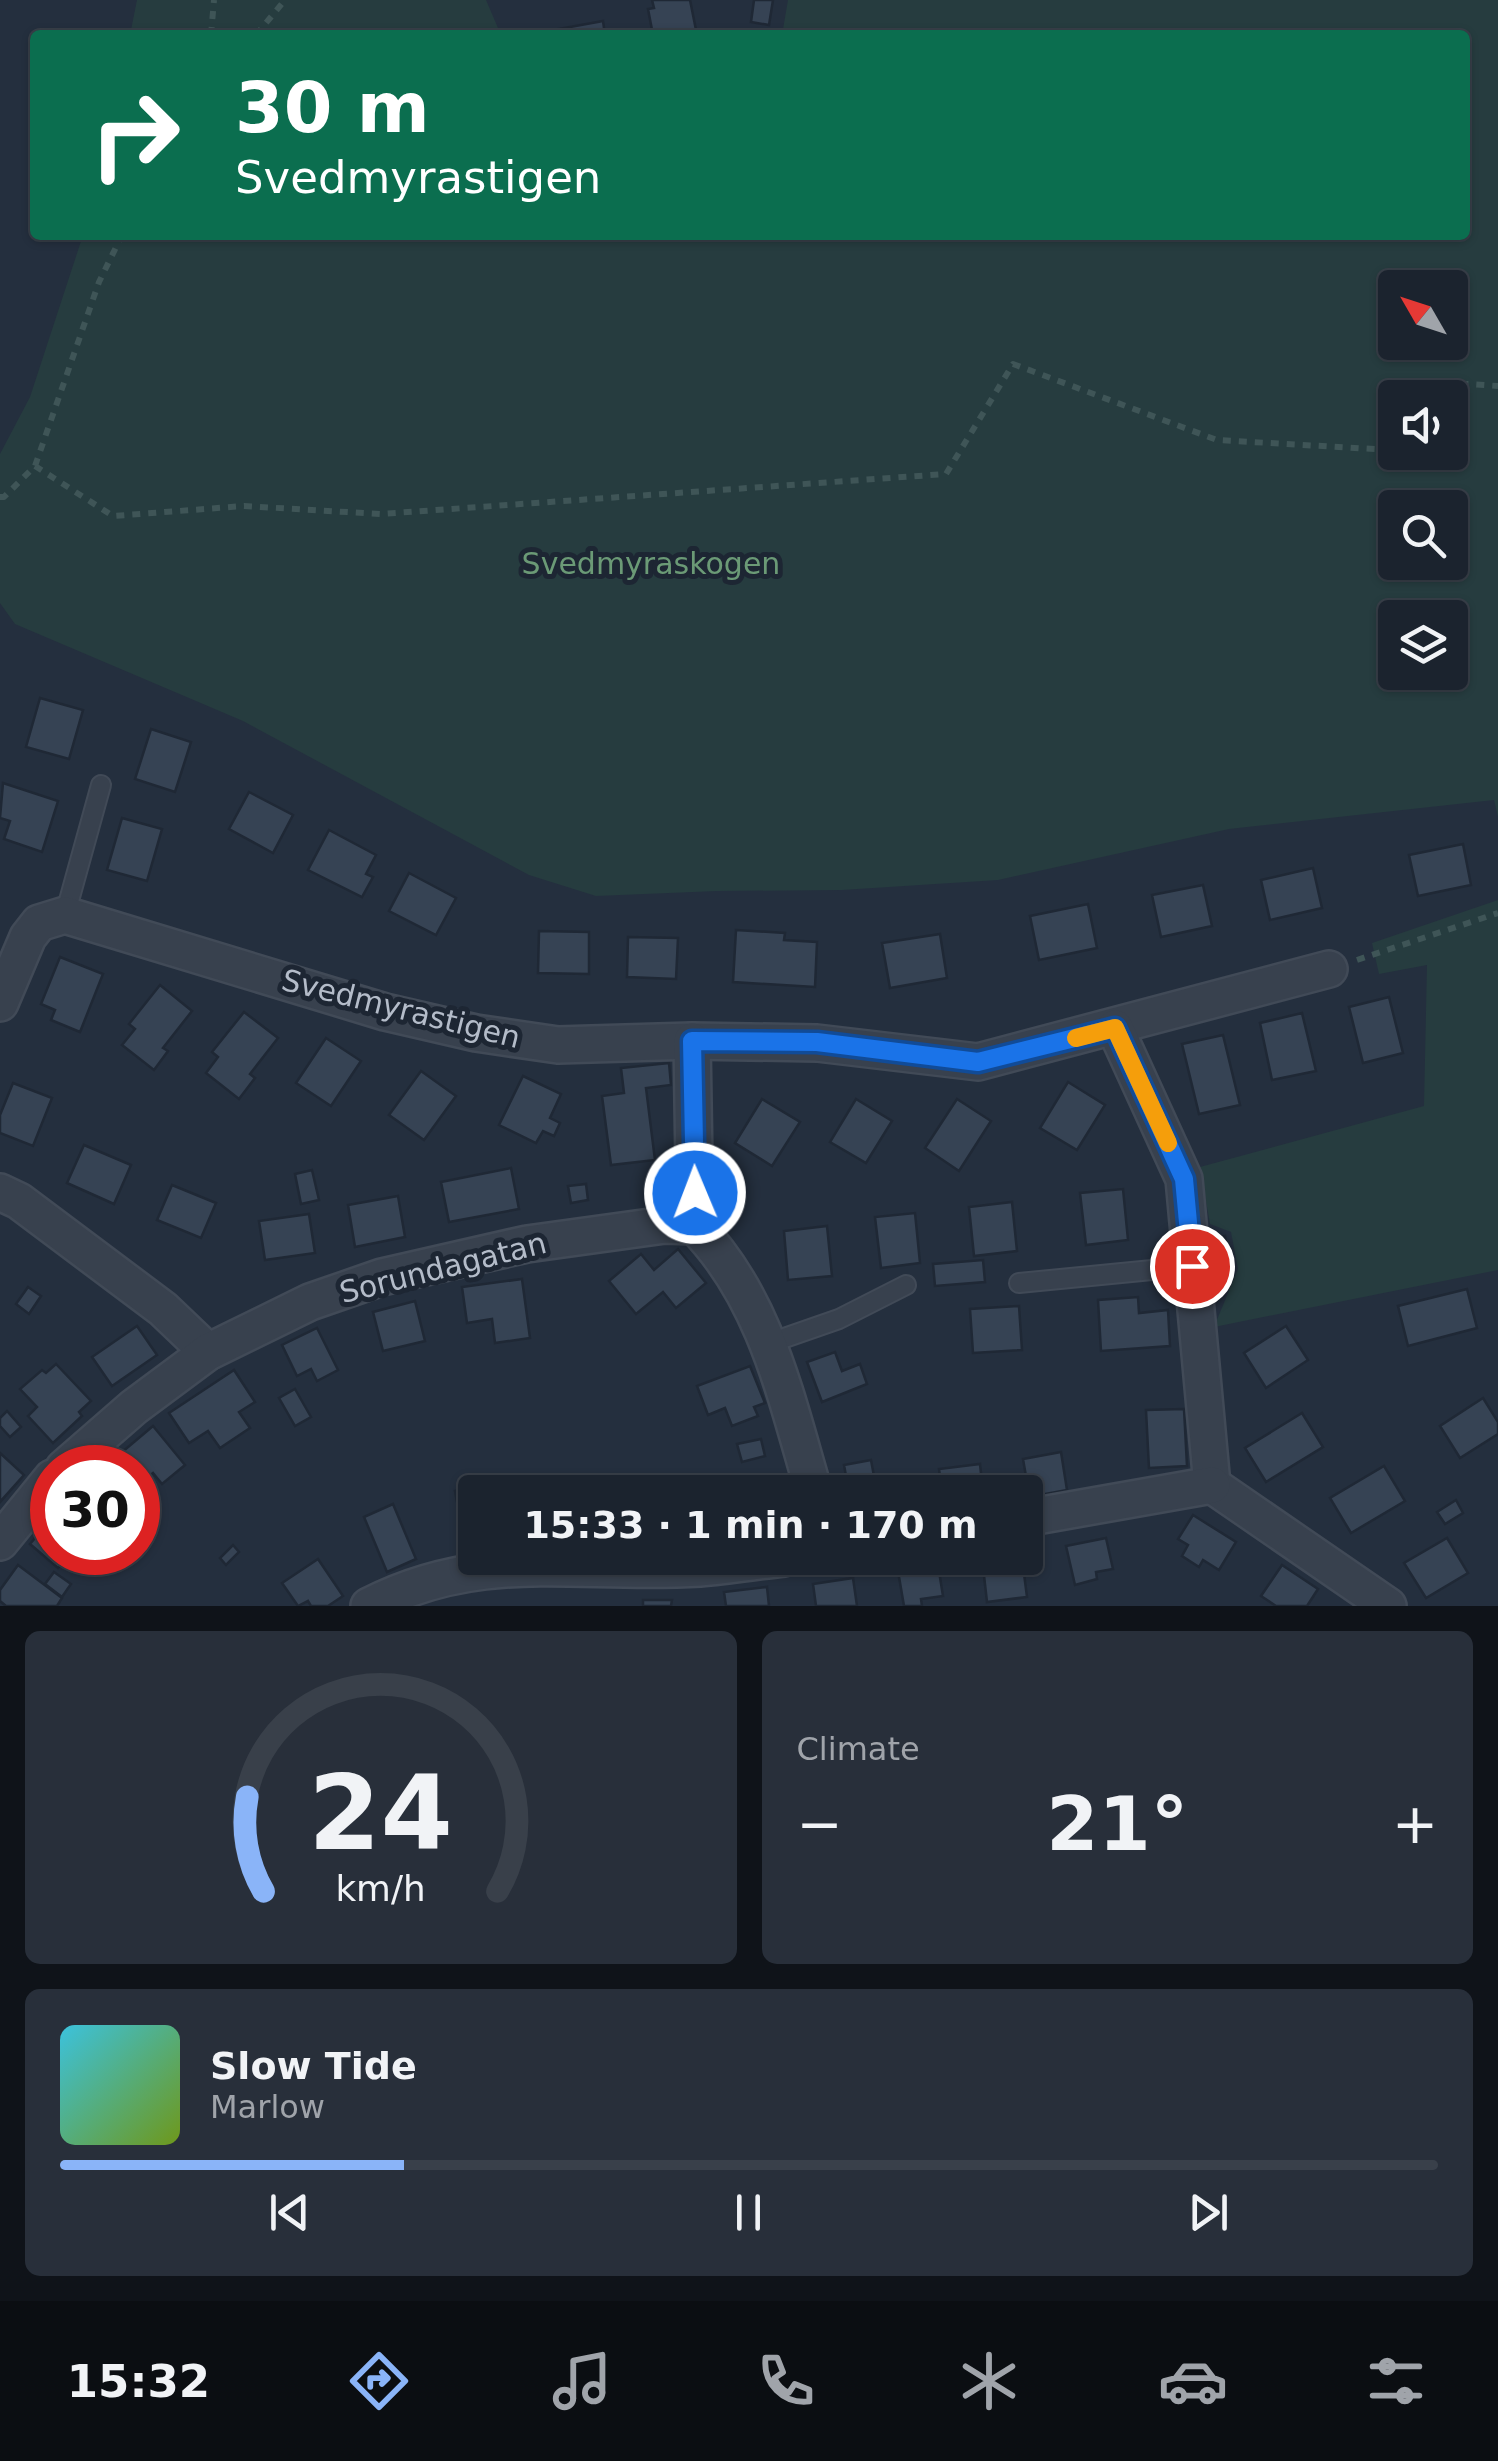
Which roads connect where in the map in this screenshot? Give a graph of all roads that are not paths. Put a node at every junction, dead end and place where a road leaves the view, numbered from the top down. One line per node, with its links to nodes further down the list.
1 (100, 784): 2 (lane)
2 (65, 914): 4 (street); 6 (street, Svedmyrastigen)
3 (1329, 969): 5 (street, Svedmyrastigen)
4 (0, 1002)
5 (1115, 1028): 6 (street, Svedmyrastigen); 9 (street)
6 (692, 1041): 8 (street)
7 (0, 1192): 13 (street)
8 (694, 1226): 12 (street); 13 (street, Sorundagatan)
9 (1192, 1266): 10 (lane); 16 (street)
10 (1019, 1282)
11 (906, 1285): 12 (lane)
12 (770, 1343): 15 (street)
13 (208, 1352): 14 (street, Sorundagatan)
14 (90, 1445)
15 (809, 1475)
16 (1212, 1485): 18 (street); 22 (street)
17 (30, 1505): 19 (street)
18 (1043, 1515)
19 (0, 1542)
20 (458, 1574): 21 (street)
21 (370, 1606)
22 (1388, 1606)

